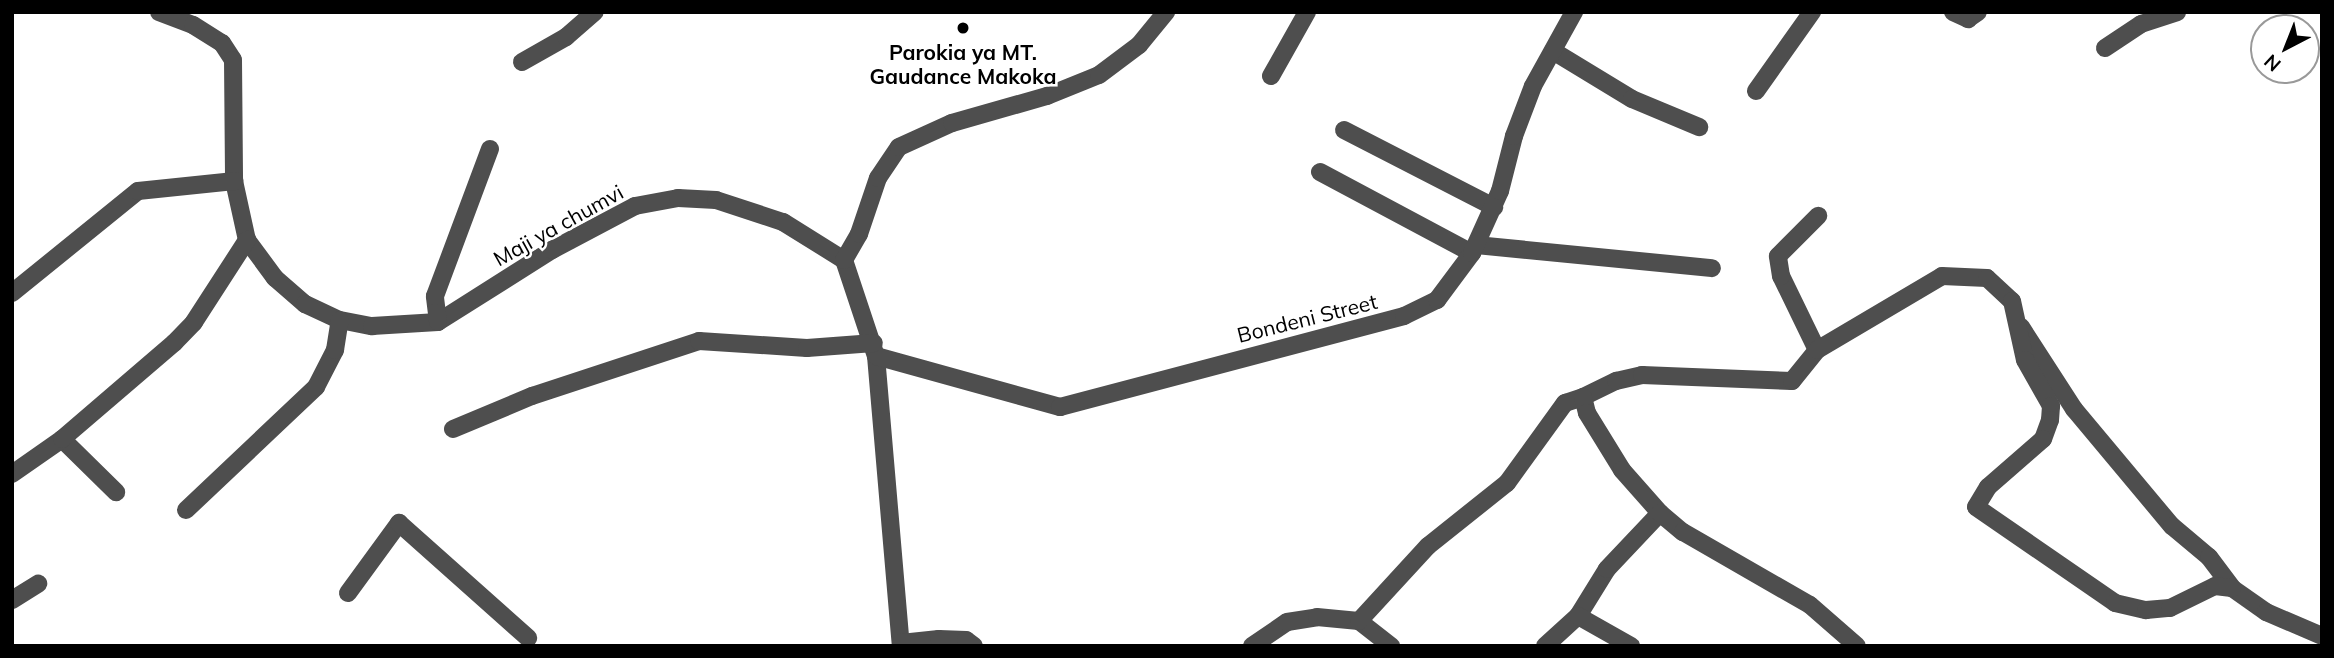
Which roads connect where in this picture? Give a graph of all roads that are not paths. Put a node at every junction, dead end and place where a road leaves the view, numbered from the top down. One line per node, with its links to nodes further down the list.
1 (159, 12): 19 (street)
2 (595, 12): 12 (street)
3 (1166, 12): 24 (street)
4 (1307, 12): 13 (street)
5 (1574, 12): 11 (street, Bondeni Street)
6 (1812, 12): 14 (street)
7 (1953, 12): 8 (street)
8 (1978, 12)
9 (2178, 12): 10 (street)
10 (2105, 48)
11 (1553, 51): 15 (street); 20 (street, Bondeni Street)
12 (522, 62)
13 (1270, 76)
14 (1756, 91)
15 (1699, 127)
16 (1344, 130): 20 (street)
17 (490, 149): 28 (street)
18 (1320, 172): 23 (street)
19 (234, 181): 22 (street); 26 (street)
20 (1494, 207): 23 (street, Bondeni Street)
21 (1818, 216): 31 (street)
22 (247, 240): 27 (street); 34 (street)
23 (1474, 249): 25 (street); 30 (street, Bondeni Street)
24 (844, 260): 28 (street, Maji ya chumvi); 30 (street)
25 (1712, 268)
26 (12, 293)
27 (340, 320): 28 (street); 37 (street)
28 (438, 323)
29 (2021, 327): 31 (street); 40 (street); 40 (street)
30 (875, 350): 33 (street, Bondeni Street); 47 (street)
31 (1817, 350): 32 (street)
32 (1583, 397): 38 (street); 44 (street)
33 (453, 429)
34 (62, 439): 35 (street); 36 (street)
35 (12, 474)
36 (116, 492)
37 (186, 510)
38 (1660, 513): 43 (street); 53 (street)
39 (38, 584): 42 (street)
40 (2232, 588): 45 (street)
41 (348, 593): 46 (street)
42 (12, 600)
43 (1578, 616): 51 (street); 52 (street)
44 (1359, 621): 49 (street); 50 (street)
45 (2322, 636)
46 (531, 643)
47 (901, 644): 48 (street)
48 (974, 646)
49 (1252, 646)
50 (1391, 646)
51 (1545, 646)
52 (1631, 646)
53 (1857, 646)

